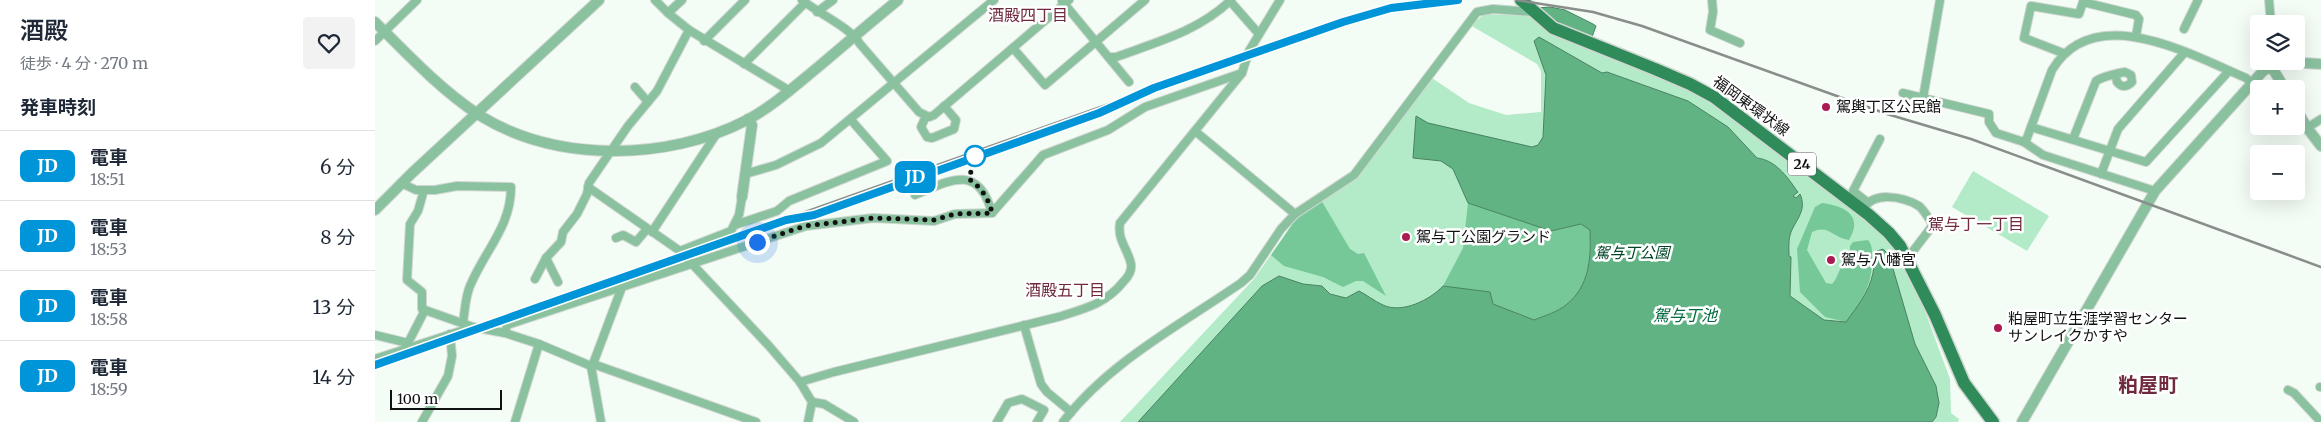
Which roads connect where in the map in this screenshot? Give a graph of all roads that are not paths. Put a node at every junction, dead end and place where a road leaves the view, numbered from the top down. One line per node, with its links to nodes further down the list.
1 (417, 0): 26 (street)
2 (599, 0): 56 (street)
3 (655, 0): 21 (street)
4 (682, 0): 21 (street)
5 (745, 0): 31 (street)
6 (833, 0): 19 (street)
7 (898, 0): 28 (street)
8 (994, 0): 48 (street)
9 (1145, 0): 32 (street)
10 (1231, 0): 27 (street); 37 (street)
11 (1280, 0): 27 (street)
12 (1521, 0): 20 (main road, 福岡東環状線 / 24)
13 (1712, 0): 33 (street)
14 (1940, 0): 53 (street)
15 (2198, 0): 25 (street)
16 (2269, 0): 22 (street)
17 (803, 1): 19 (street); 39 (street)
18 (1065, 1): 32 (street); 34 (street)
19 (817, 12): 28 (street)
20 (1533, 12): 80 (main road, 福岡東環状線 / 24); 83 (street)
21 (668, 14): 24 (street)
22 (2270, 15)
23 (375, 22): 26 (street)
24 (689, 30): 31 (street); 54 (street)
25 (2184, 30)
26 (385, 32): 30 (street); 56 (street)
27 (1259, 34): 43 (street)
28 (855, 35): 48 (street); 51 (street)
29 (2136, 36): 35 (street); 36 (street); 36 (street)
30 (375, 41)
31 (704, 41): 39 (street)
32 (1096, 42): 34 (street); 37 (street)
33 (1740, 42)
34 (1013, 48): 55 (street)
35 (2185, 52): 42 (street); 70 (street)
36 (2063, 53): 62 (street)
37 (1109, 57): 47 (street)
38 (2305, 63): 40 (street)
39 (744, 64): 51 (street)
40 (2321, 64)
41 (2264, 70): 45 (street)
42 (2229, 71): 46 (street); 70 (street)
43 (1242, 73): 64 (street); 82 (street)
44 (2116, 76): 67 (street)
45 (2255, 80)
46 (2250, 81)
47 (1129, 82)
48 (894, 84): 57 (street); 60 (street)
49 (2250, 85): 77 (street)
50 (635, 87): 54 (street)
51 (790, 90): 59 (street)
52 (1903, 93): 53 (street)
53 (1923, 98): 68 (street)
54 (648, 102): 71 (street)
55 (945, 106): 57 (street); 57 (street)
56 (477, 113): 71 (street); 74 (street)
57 (926, 116)
58 (2321, 119): 63 (street)
59 (748, 120): 65 (street); 72 (street)
60 (851, 120): 72 (street); 84 (street)
61 (2305, 125): 63 (street)
62 (2031, 127): 67 (street); 68 (street)
63 (2307, 128): 69 (street)
64 (1195, 131): 83 (street); 96 (street)
65 (717, 133): 71 (street); 85 (street)
66 (1880, 139): 80 (street)
67 (2073, 139): 70 (street)
68 (2024, 142): 73 (street)
69 (2321, 146)
70 (2109, 150): 73 (street)
71 (611, 151): 75 (street)
72 (745, 174): 79 (street)
73 (2101, 174): 77 (street)
74 (401, 183): 76 (street); 81 (street)
75 (588, 187): 85 (street); 88 (street)
76 (424, 190): 94 (street); 95 (street)
77 (2155, 191): 119 (street)
78 (915, 195): 82 (street)
79 (742, 197): 84 (street)
80 (1865, 206): 89 (main road, 福岡東環状線 / 24); 89 (street)
81 (375, 210)
82 (992, 213): 90 (street)
83 (1295, 214): 108 (street)
84 (735, 225): 87 (street)
85 (649, 231): 86 (street); 87 (street)
86 (616, 238)
87 (680, 250): 90 (street)
88 (546, 258): 91 (street); 92 (street)
89 (1907, 259): 118 (main road, 福岡東環状線 / 24)
90 (691, 265): 93 (street); 105 (street)
91 (535, 279)
92 (558, 282)
93 (622, 286): 98 (street); 104 (street)
94 (425, 310): 95 (street); 102 (street)
95 (463, 323): 97 (street)
96 (1024, 325): 105 (street); 108 (street)
97 (473, 327): 98 (street); 99 (street)
98 (505, 333): 101 (street)
99 (450, 334): 102 (street); 109 (street)
100 (375, 335): 102 (street)
101 (539, 344): 104 (street); 110 (street)
102 (407, 345): 103 (street)
103 (375, 359)
104 (592, 365): 111 (street); 112 (street)
105 (800, 382): 107 (street)
106 (2288, 390): 120 (street)
107 (812, 402): 113 (street); 114 (street)
108 (1071, 412): 117 (street)
109 (422, 422)
110 (515, 422)
111 (601, 422)
112 (756, 422)
113 (807, 422)
114 (854, 422)
115 (997, 422): 116 (street)
116 (1037, 422)
117 (1063, 422)
118 (1993, 422)
119 (2022, 422)
120 (2321, 422)

